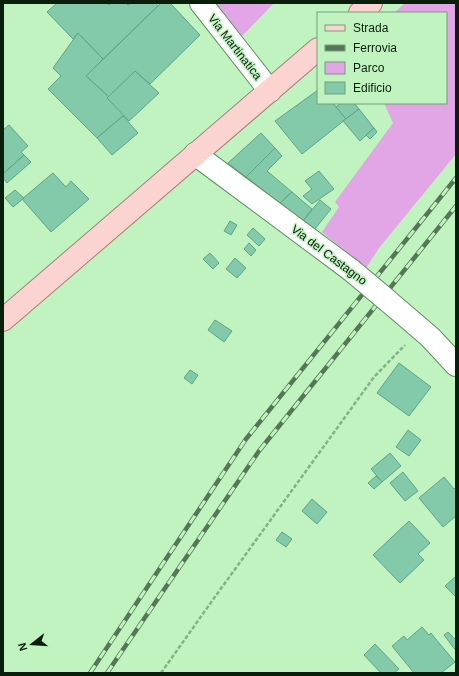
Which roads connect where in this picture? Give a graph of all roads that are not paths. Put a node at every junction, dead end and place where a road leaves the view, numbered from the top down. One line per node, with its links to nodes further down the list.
1 (201, 3): 5 (street, Via Martinatica)
2 (371, 3): 3 (main road)
3 (361, 12)
4 (317, 50): 5 (main road)
5 (270, 91): 6 (main road)
6 (195, 154): 7 (main road); 8 (street, Via del Castagno, bridge)
7 (3, 320)
8 (456, 365)

